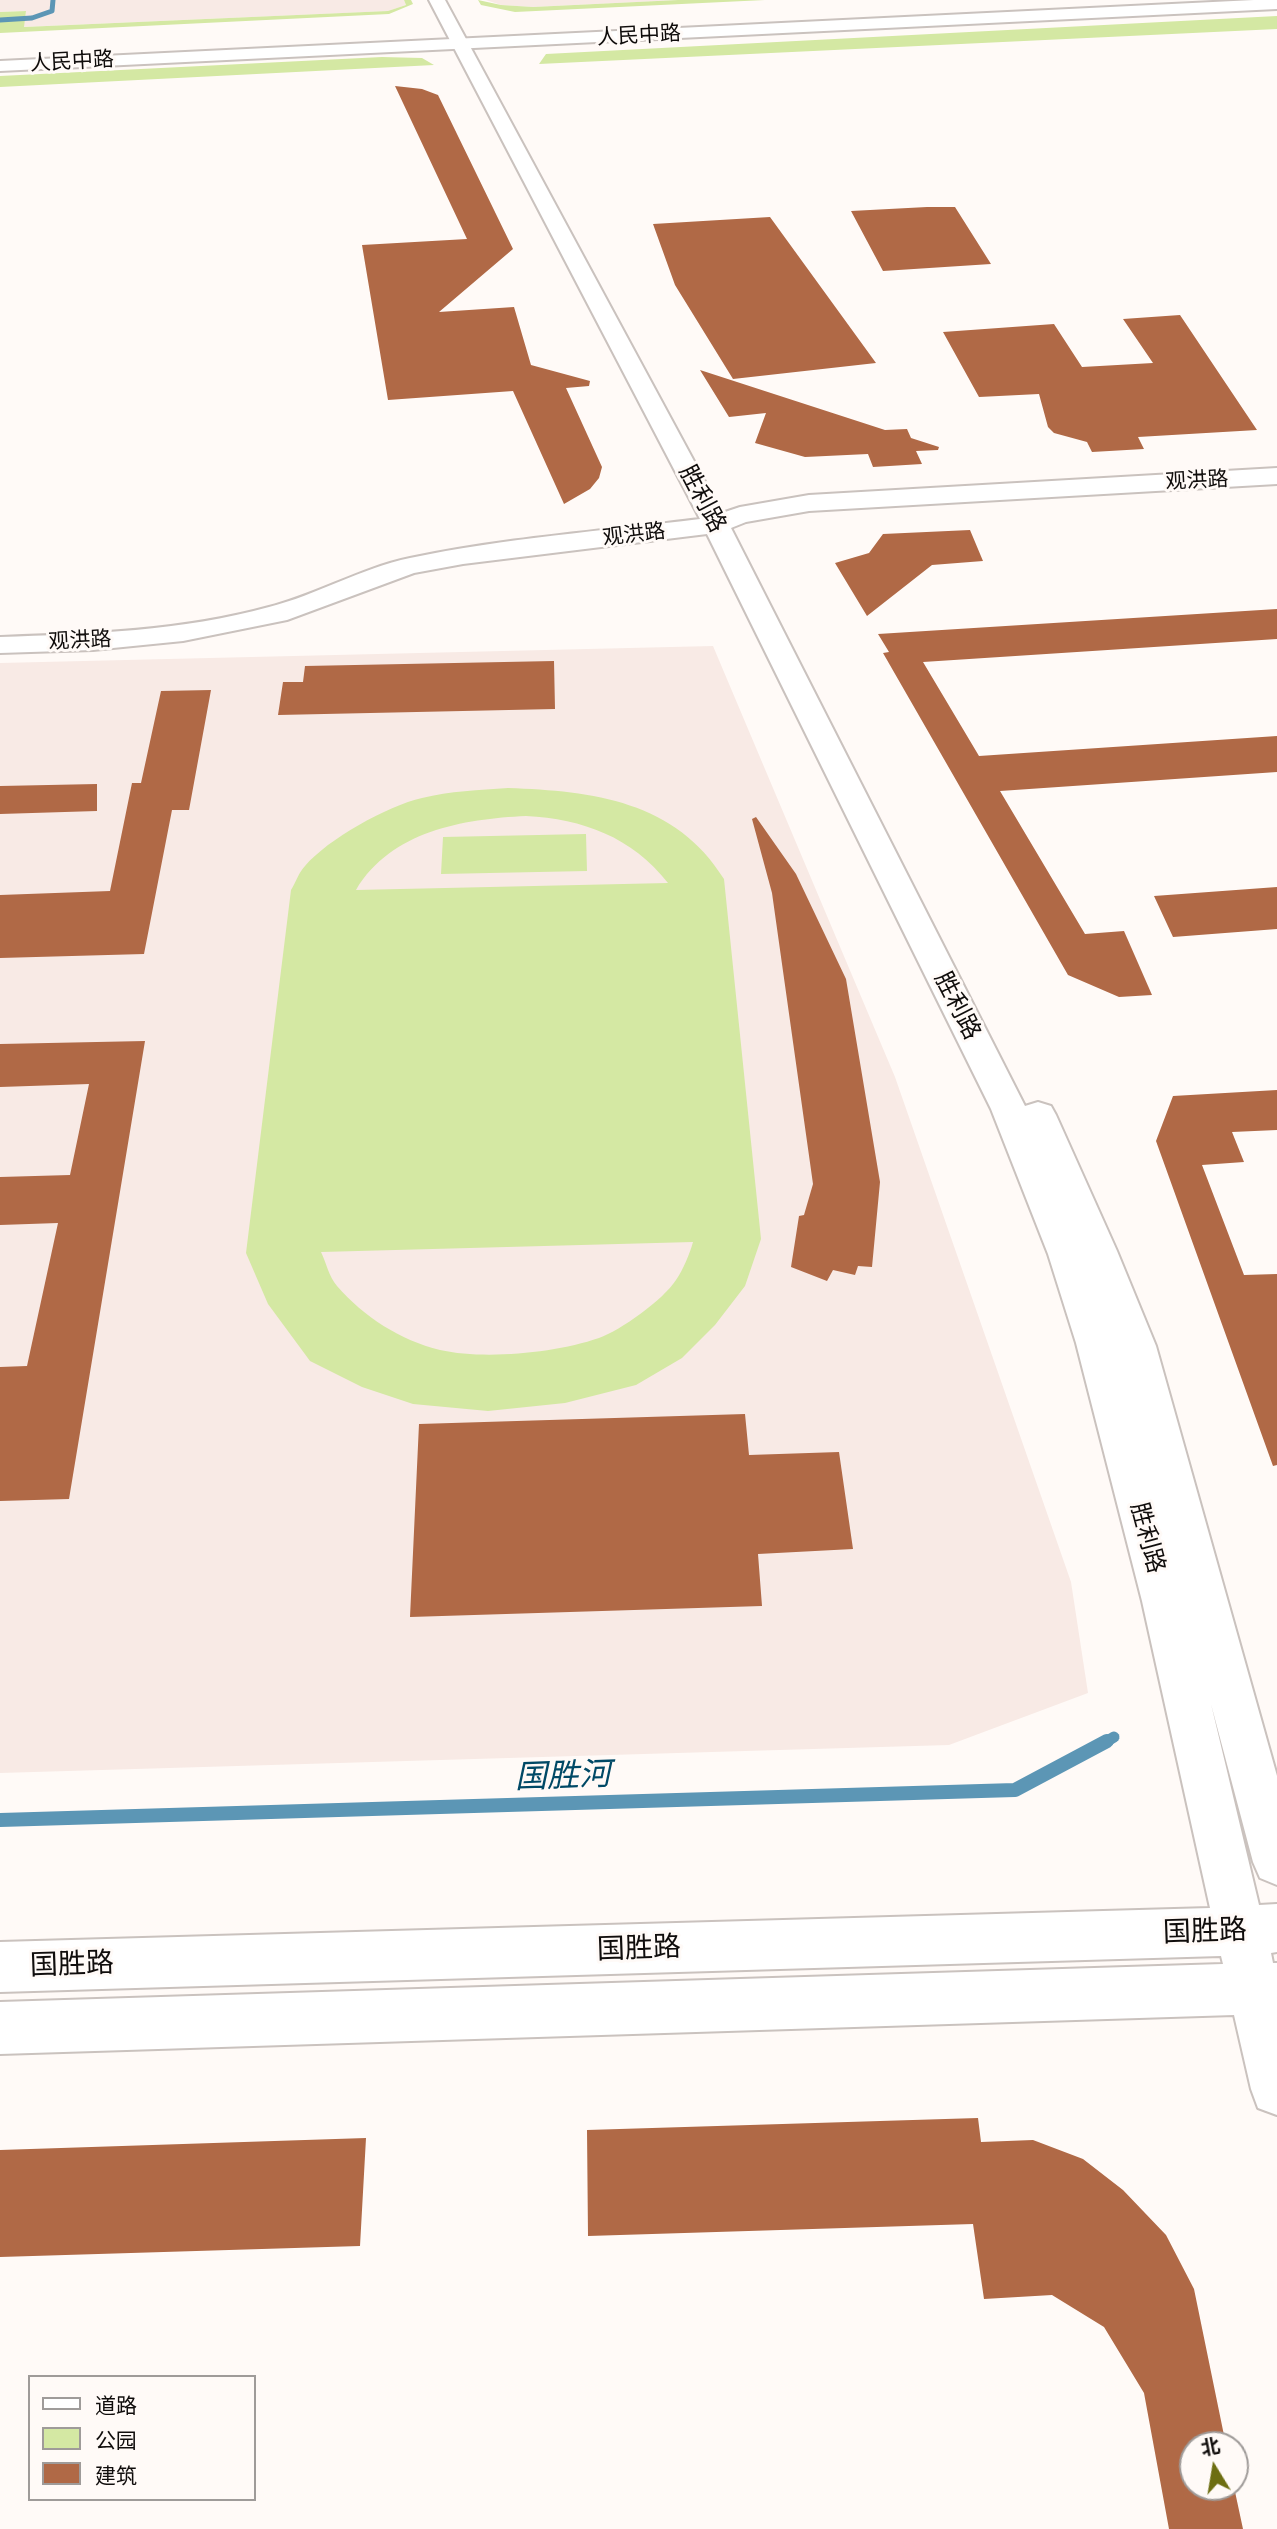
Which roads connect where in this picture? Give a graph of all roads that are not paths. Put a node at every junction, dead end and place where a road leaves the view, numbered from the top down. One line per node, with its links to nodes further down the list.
1 (1035, 0): 3 (street, 人民中路)
2 (1277, 4): 3 (street, 人民中路)
3 (460, 24): 4 (street, 人民中路); 5 (street, 人民中路); 7 (street, 胜利路)
4 (192, 39)
5 (0, 66)
6 (1277, 476): 7 (street, 观洪路)
7 (728, 520): 8 (street, 观洪路); 9 (street, 胜利路); 10 (street, 胜利路)
8 (0, 645)
9 (1277, 1862)
10 (1259, 1930): 11 (street, 国胜路); 12 (street, 胜利路)
11 (0, 1967)
12 (1266, 1988): 13 (street); 14 (street, 胜利路)
13 (0, 2028)
14 (1277, 2089)

